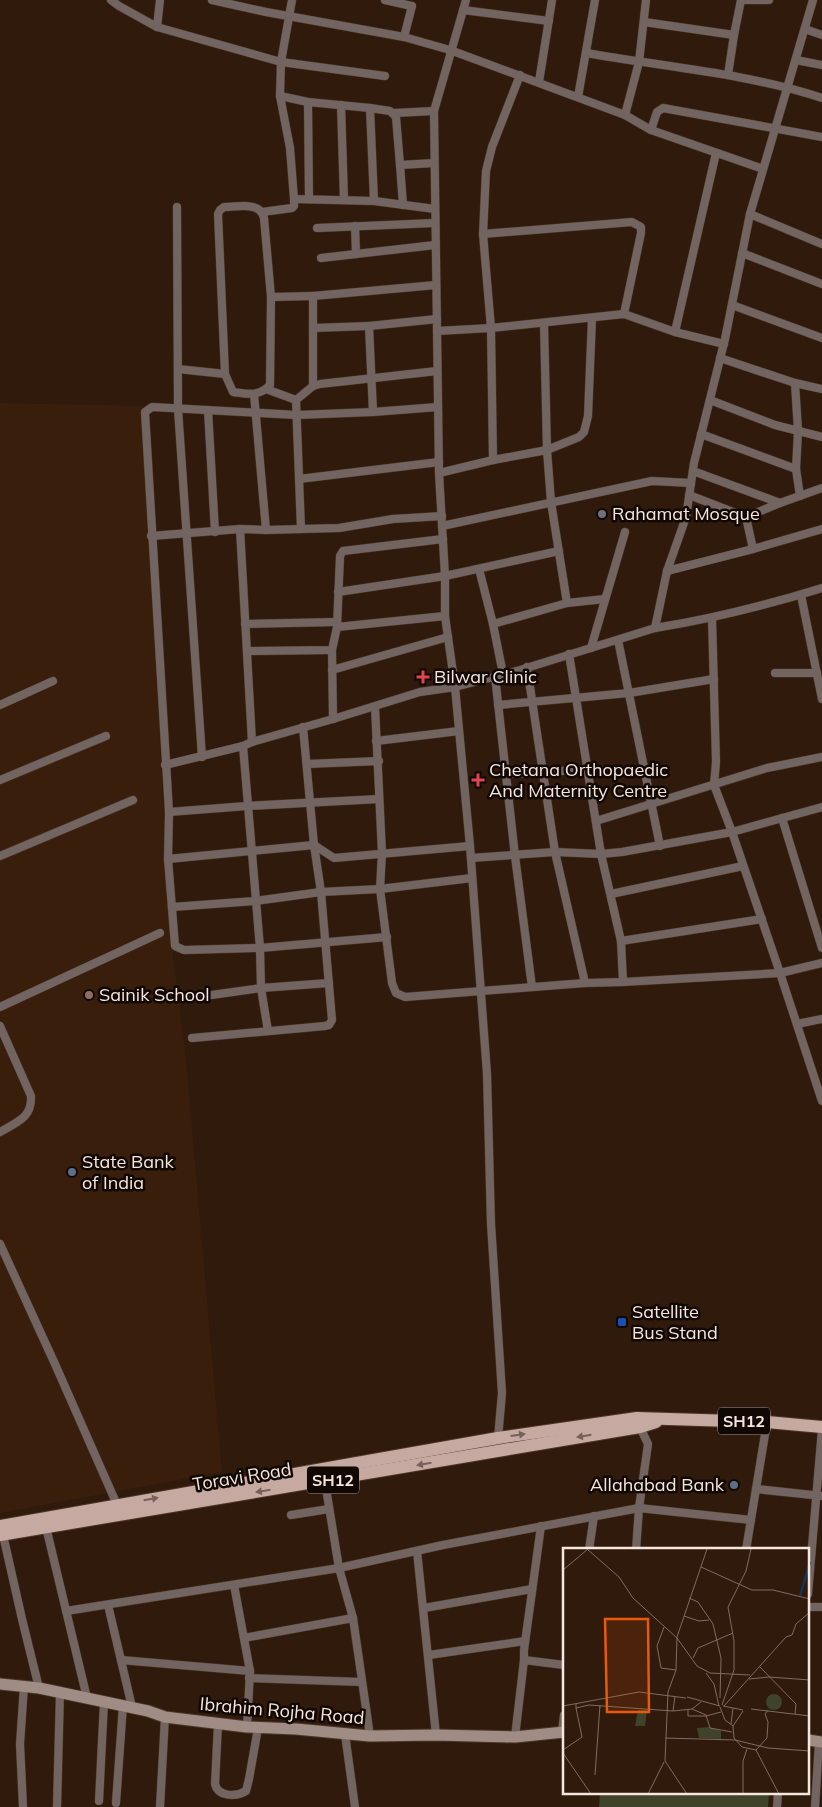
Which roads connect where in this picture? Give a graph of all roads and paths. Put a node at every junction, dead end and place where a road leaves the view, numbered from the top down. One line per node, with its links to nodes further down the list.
1 (160, 0): 19 (street)
2 (212, 0): 16 (street)
3 (292, 0): 16 (street)
4 (386, 0): 13 (street)
5 (466, 0): 15 (street)
6 (552, 0): 17 (street)
7 (596, 0): 25 (street)
8 (646, 0): 18 (street)
9 (741, 0): 10 (street); 21 (street)
10 (769, 0)
11 (115, 1): 19 (street)
12 (813, 1): 14 (street); 20 (street)
13 (412, 3): 23 (street)
14 (822, 5)
15 (463, 10): 17 (street); 24 (street)
16 (290, 16): 23 (street); 27 (street)
17 (549, 21): 33 (street)
18 (644, 22): 21 (street); 28 (street)
19 (157, 27): 27 (street)
20 (805, 29): 22 (street); 26 (street)
21 (734, 35): 31 (street)
22 (822, 35)
23 (404, 37): 24 (street)
24 (450, 50): 30 (street); 41 (street)
25 (586, 53): 28 (street); 36 (street)
26 (796, 60): 29 (street); 34 (street)
27 (281, 62): 32 (street); 35 (street)
28 (639, 62): 31 (street); 43 (street)
29 (822, 65)
30 (520, 75): 33 (street); 63 (street)
31 (728, 75): 34 (street)
32 (385, 76)
33 (539, 82): 36 (street)
34 (788, 86): 37 (street); 44 (street)
35 (280, 96): 38 (street); 51 (street)
36 (578, 97): 43 (street)
37 (822, 98)
38 (308, 102): 39 (street); 52 (street)
39 (341, 106): 40 (street); 53 (street)
40 (370, 108): 42 (street); 54 (street)
41 (434, 111): 42 (street); 48 (street)
42 (394, 113): 49 (street)
43 (625, 115): 45 (street)
44 (776, 129): 45 (street); 46 (street); 50 (street)
45 (652, 130): 47 (street)
46 (822, 137)
47 (716, 153): 50 (street); 82 (street)
48 (434, 163): 49 (street); 57 (street)
49 (400, 165): 55 (street)
50 (763, 169): 59 (street)
51 (294, 199): 52 (street); 58 (street)
52 (309, 199): 53 (street)
53 (344, 200): 54 (street)
54 (374, 201): 55 (street)
55 (403, 205): 57 (street)
56 (177, 207): 86 (street)
57 (435, 209): 60 (street)
58 (262, 212): 72 (street); 88 (street)
59 (750, 214): 64 (street); 66 (street)
60 (435, 223): 61 (street); 65 (street)
61 (355, 226): 62 (street); 67 (street)
62 (317, 228)
63 (483, 234): 74 (street); 80 (street)
64 (822, 244)
65 (435, 246): 67 (street); 70 (street)
66 (742, 253): 69 (street); 73 (street)
67 (356, 254): 68 (street)
68 (322, 258)
69 (822, 284)
70 (436, 285): 71 (street); 76 (street)
71 (313, 296): 72 (street); 79 (street)
72 (271, 297): 92 (street)
73 (732, 305): 83 (street); 84 (street)
74 (624, 314): 75 (street); 82 (street)
75 (592, 318): 77 (street); 106 (street)
76 (437, 319): 78 (street); 81 (street)
77 (544, 323): 80 (street); 106 (street)
78 (369, 326): 79 (street); 89 (street)
79 (313, 328): 91 (street)
80 (491, 328): 81 (street); 107 (street)
81 (437, 331): 87 (street)
82 (675, 332): 84 (street)
83 (822, 338)
84 (724, 344): 85 (street)
85 (720, 358): 90 (street); 96 (street)
86 (178, 368): 88 (street); 98 (street)
87 (438, 371): 89 (street); 97 (street)
88 (225, 374): 94 (street)
89 (370, 378): 91 (street); 100 (street)
90 (795, 383): 93 (street); 103 (street)
91 (313, 386): 95 (street)
92 (266, 389): 94 (street); 95 (street)
93 (822, 389)
94 (254, 394): 101 (street)
95 (296, 400): 102 (street)
96 (710, 400): 103 (street); 104 (street)
97 (438, 407): 100 (street); 108 (street)
98 (178, 409): 99 (street); 128 (street); 129 (street)
99 (208, 410): 101 (street); 126 (street)
100 (373, 412): 102 (street)
101 (256, 413): 102 (street); 125 (street)
102 (297, 415): 112 (street)
103 (798, 431): 105 (street); 109 (street)
104 (701, 434): 109 (street); 110 (street)
105 (822, 437)
106 (547, 450): 107 (street); 117 (street)
107 (493, 460): 111 (street)
108 (439, 462): 111 (street); 112 (street)
109 (796, 469): 116 (street)
110 (693, 471): 113 (street); 118 (street)
111 (439, 473): 119 (street)
112 (299, 479): 123 (street)
113 (691, 483): 115 (street); 117 (street)
114 (822, 488): 116 (street)
115 (690, 495): 120 (street); 134 (street)
116 (800, 496): 118 (street)
117 (551, 502): 121 (street); 132 (street)
118 (780, 503): 120 (street)
119 (442, 516): 121 (street); 123 (street)
120 (746, 517): 131 (street)
121 (442, 526): 130 (street)
122 (240, 529): 125 (street); 126 (street); 143 (street)
123 (301, 529): 125 (street)
124 (822, 529): 131 (street)
125 (266, 530)
126 (215, 532): 128 (street)
127 (625, 532): 139 (street)
128 (187, 533): 129 (street); 175 (street)
129 (151, 536): 179 (street)
130 (443, 539): 135 (street); 137 (street)
131 (753, 549): 134 (street)
132 (559, 551): 133 (street); 140 (street)
133 (479, 568): 135 (street); 145 (street)
134 (667, 571): 146 (street)
135 (445, 576): 137 (street); 141 (street)
136 (822, 588): 138 (street)
137 (338, 592): 144 (street)
138 (801, 595): 142 (street); 156 (street)
139 (605, 599): 140 (street); 149 (street)
140 (567, 603): 145 (street)
141 (445, 616): 144 (street); 147 (street)
142 (712, 618): 146 (street); 158 (street)
143 (245, 624): 144 (street); 151 (street)
144 (337, 624): 150 (street)
145 (493, 624): 157 (street)
146 (655, 628): 148 (street)
147 (448, 637): 154 (street); 160 (street)
148 (618, 640): 149 (street); 161 (street)
149 (591, 648): 152 (street)
150 (332, 650): 151 (street); 154 (street)
151 (247, 651): 173 (street)
152 (569, 654): 153 (street); 162 (street)
153 (527, 667): 157 (street); 164 (street)
154 (332, 670): 168 (street)
155 (775, 673): 156 (street)
156 (816, 673): 163 (street)
157 (499, 675): 160 (street); 166 (street)
158 (714, 679): 161 (street); 184 (street)
159 (52, 681): 165 (street)
160 (454, 687): 167 (street); 170 (street)
161 (629, 693): 162 (street); 188 (street)
162 (576, 699): 164 (street); 180 (street)
163 (822, 699)
164 (532, 701): 166 (street); 181 (street)
165 (0, 705)
166 (498, 705): 182 (street)
167 (375, 707): 168 (street); 172 (street)
168 (333, 719): 169 (street)
169 (304, 727): 173 (street); 178 (street)
170 (459, 731): 172 (street); 196 (street)
171 (106, 736): 183 (street)
172 (376, 740): 177 (street)
173 (252, 742): 174 (street)
174 (243, 746): 175 (street); 189 (street)
175 (202, 757): 179 (street)
176 (822, 757): 184 (street)
177 (379, 761): 178 (street); 185 (street)
178 (307, 764): 187 (street)
179 (164, 765): 191 (street)
180 (588, 768): 181 (street); 193 (street)
181 (544, 773): 182 (street); 199 (street)
182 (506, 774): 203 (street)
183 (0, 780)
184 (714, 786): 188 (street); 194 (street)
185 (379, 799): 187 (street); 200 (street)
186 (133, 800): 202 (street)
187 (312, 803): 189 (street); 195 (street)
188 (651, 804): 193 (street); 197 (street)
189 (247, 806): 191 (street); 198 (street)
190 (822, 807): 192 (street)
191 (169, 812): 205 (street)
192 (782, 818): 194 (street); 219 (street)
193 (596, 820): 201 (street)
194 (732, 832): 197 (street); 206 (street)
195 (314, 845): 198 (street); 200 (street); 209 (street)
196 (470, 846): 200 (street); 204 (street)
197 (660, 846): 201 (street)
198 (251, 852): 205 (street); 211 (street)
199 (555, 852): 201 (street); 203 (street); 223 (street)
200 (382, 853): 208 (street)
201 (601, 854): 210 (street)
202 (0, 856)
203 (515, 856): 204 (street); 225 (street)
204 (471, 858): 207 (street)
205 (168, 859): 212 (street)
206 (743, 866): 210 (street); 213 (street)
207 (472, 878): 208 (street); 227 (street)
208 (380, 889): 209 (street); 215 (street)
209 (321, 892): 211 (street); 217 (street)
210 (611, 894): 216 (street)
211 (255, 901): 212 (street); 218 (street)
212 (172, 907): 218 (street)
213 (762, 919): 216 (street); 221 (street)
214 (160, 933): 229 (street)
215 (387, 937): 217 (street); 227 (street)
216 (621, 941): 224 (street)
217 (324, 942): 218 (street); 222 (street)
218 (260, 948): 226 (street)
219 (822, 948)
220 (822, 963): 221 (street)
221 (780, 973): 224 (street); 231 (street)
222 (328, 982): 226 (street); 233 (street)
223 (586, 982): 224 (street); 225 (street)
224 (624, 982)
225 (532, 987): 227 (street)
226 (261, 988): 228 (street); 233 (street)
227 (481, 992): 243 (street)
228 (190, 998)
229 (0, 1007)
230 (822, 1019): 231 (street)
231 (797, 1024): 236 (street)
232 (0, 1026): 238 (street)
233 (268, 1032): 234 (street)
234 (192, 1038)
235 (822, 1070): 236 (street)
236 (813, 1073): 237 (street)
237 (822, 1102)
238 (0, 1132)
239 (0, 1244): 249 (street)
240 (767, 1422): 241 (main road, Toravi Road / SH12); 242 (main road, Toravi Road / SH12); 245 (street)
241 (638, 1423): 243 (main road, Toravi Road / SH12, one-way to 241); 244 (main road, Toravi Road / SH12, one-way to 244); 247 (street)
242 (822, 1428): 246 (street)
243 (498, 1438): 244 (main road, Toravi Road / SH12)
244 (324, 1475): 248 (street); 249 (main road, Toravi Road / SH12)
245 (756, 1489): 246 (street); 252 (street)
246 (819, 1496): 261 (street)
247 (639, 1508): 251 (street); 252 (street); 257 (street)
248 (329, 1509): 250 (street); 260 (street)
249 (119, 1510): 254 (main road, Toravi Road / SH12); 255 (main road, Toravi Road / SH12)
250 (291, 1515)
251 (594, 1516): 253 (street); 256 (street)
252 (751, 1520): 258 (street)
253 (541, 1526): 259 (street); 263 (street)
254 (46, 1527): 255 (main road, Toravi Road / SH12); 266 (street)
255 (1, 1532): 278 (street)
256 (589, 1548)
257 (636, 1548)
258 (746, 1548)
259 (417, 1551): 260 (street); 265 (street)
260 (339, 1568): 262 (street); 267 (street)
261 (810, 1576)
262 (234, 1585): 264 (street); 268 (street)
263 (532, 1589): 265 (street); 269 (street)
264 (108, 1604): 266 (street); 271 (street)
265 (424, 1608): 270 (street)
266 (66, 1611): 280 (street)
267 (353, 1618): 268 (street); 275 (street)
268 (244, 1638): 274 (street)
269 (525, 1641): 270 (street); 272 (street)
270 (429, 1655): 288 (street)
271 (121, 1660): 274 (street); 282 (street)
272 (524, 1660): 273 (street); 290 (street)
273 (563, 1665)
274 (250, 1675): 275 (street); 285 (street)
275 (362, 1682): 289 (street)
276 (0, 1684): 277 (street, Ibrahim Rojha Road)
277 (24, 1686): 278 (street, Ibrahim Rojha Road); 295 (street)
278 (39, 1688): 279 (street, Ibrahim Rojha Road)
279 (60, 1692): 280 (street, Ibrahim Rojha Road); 296 (street)
280 (87, 1698): 281 (street, Ibrahim Rojha Road)
281 (104, 1702): 282 (street, Ibrahim Rojha Road); 293 (street)
282 (127, 1706): 283 (street, Ibrahim Rojha Road); 294 (street)
283 (165, 1717): 284 (street, Ibrahim Rojha Road); 297 (street)
284 (218, 1724): 285 (street, Ibrahim Rojha Road); 285 (street)
285 (252, 1727): 287 (street, Ibrahim Rojha Road)
286 (563, 1732): 290 (street, Ibrahim Rojha Road)
287 (345, 1734): 289 (street, Ibrahim Rojha Road); 298 (street)
288 (436, 1735): 289 (street, Ibrahim Rojha Road); 290 (street, Ibrahim Rojha Road)
289 (370, 1736)
290 (514, 1737)
291 (816, 1741): 300 (street)
292 (778, 1794): 299 (street)
293 (98, 1801)
294 (116, 1803)
295 (23, 1807)
296 (56, 1807)
297 (160, 1807)
298 (355, 1807)
299 (777, 1807)
300 (814, 1807)

